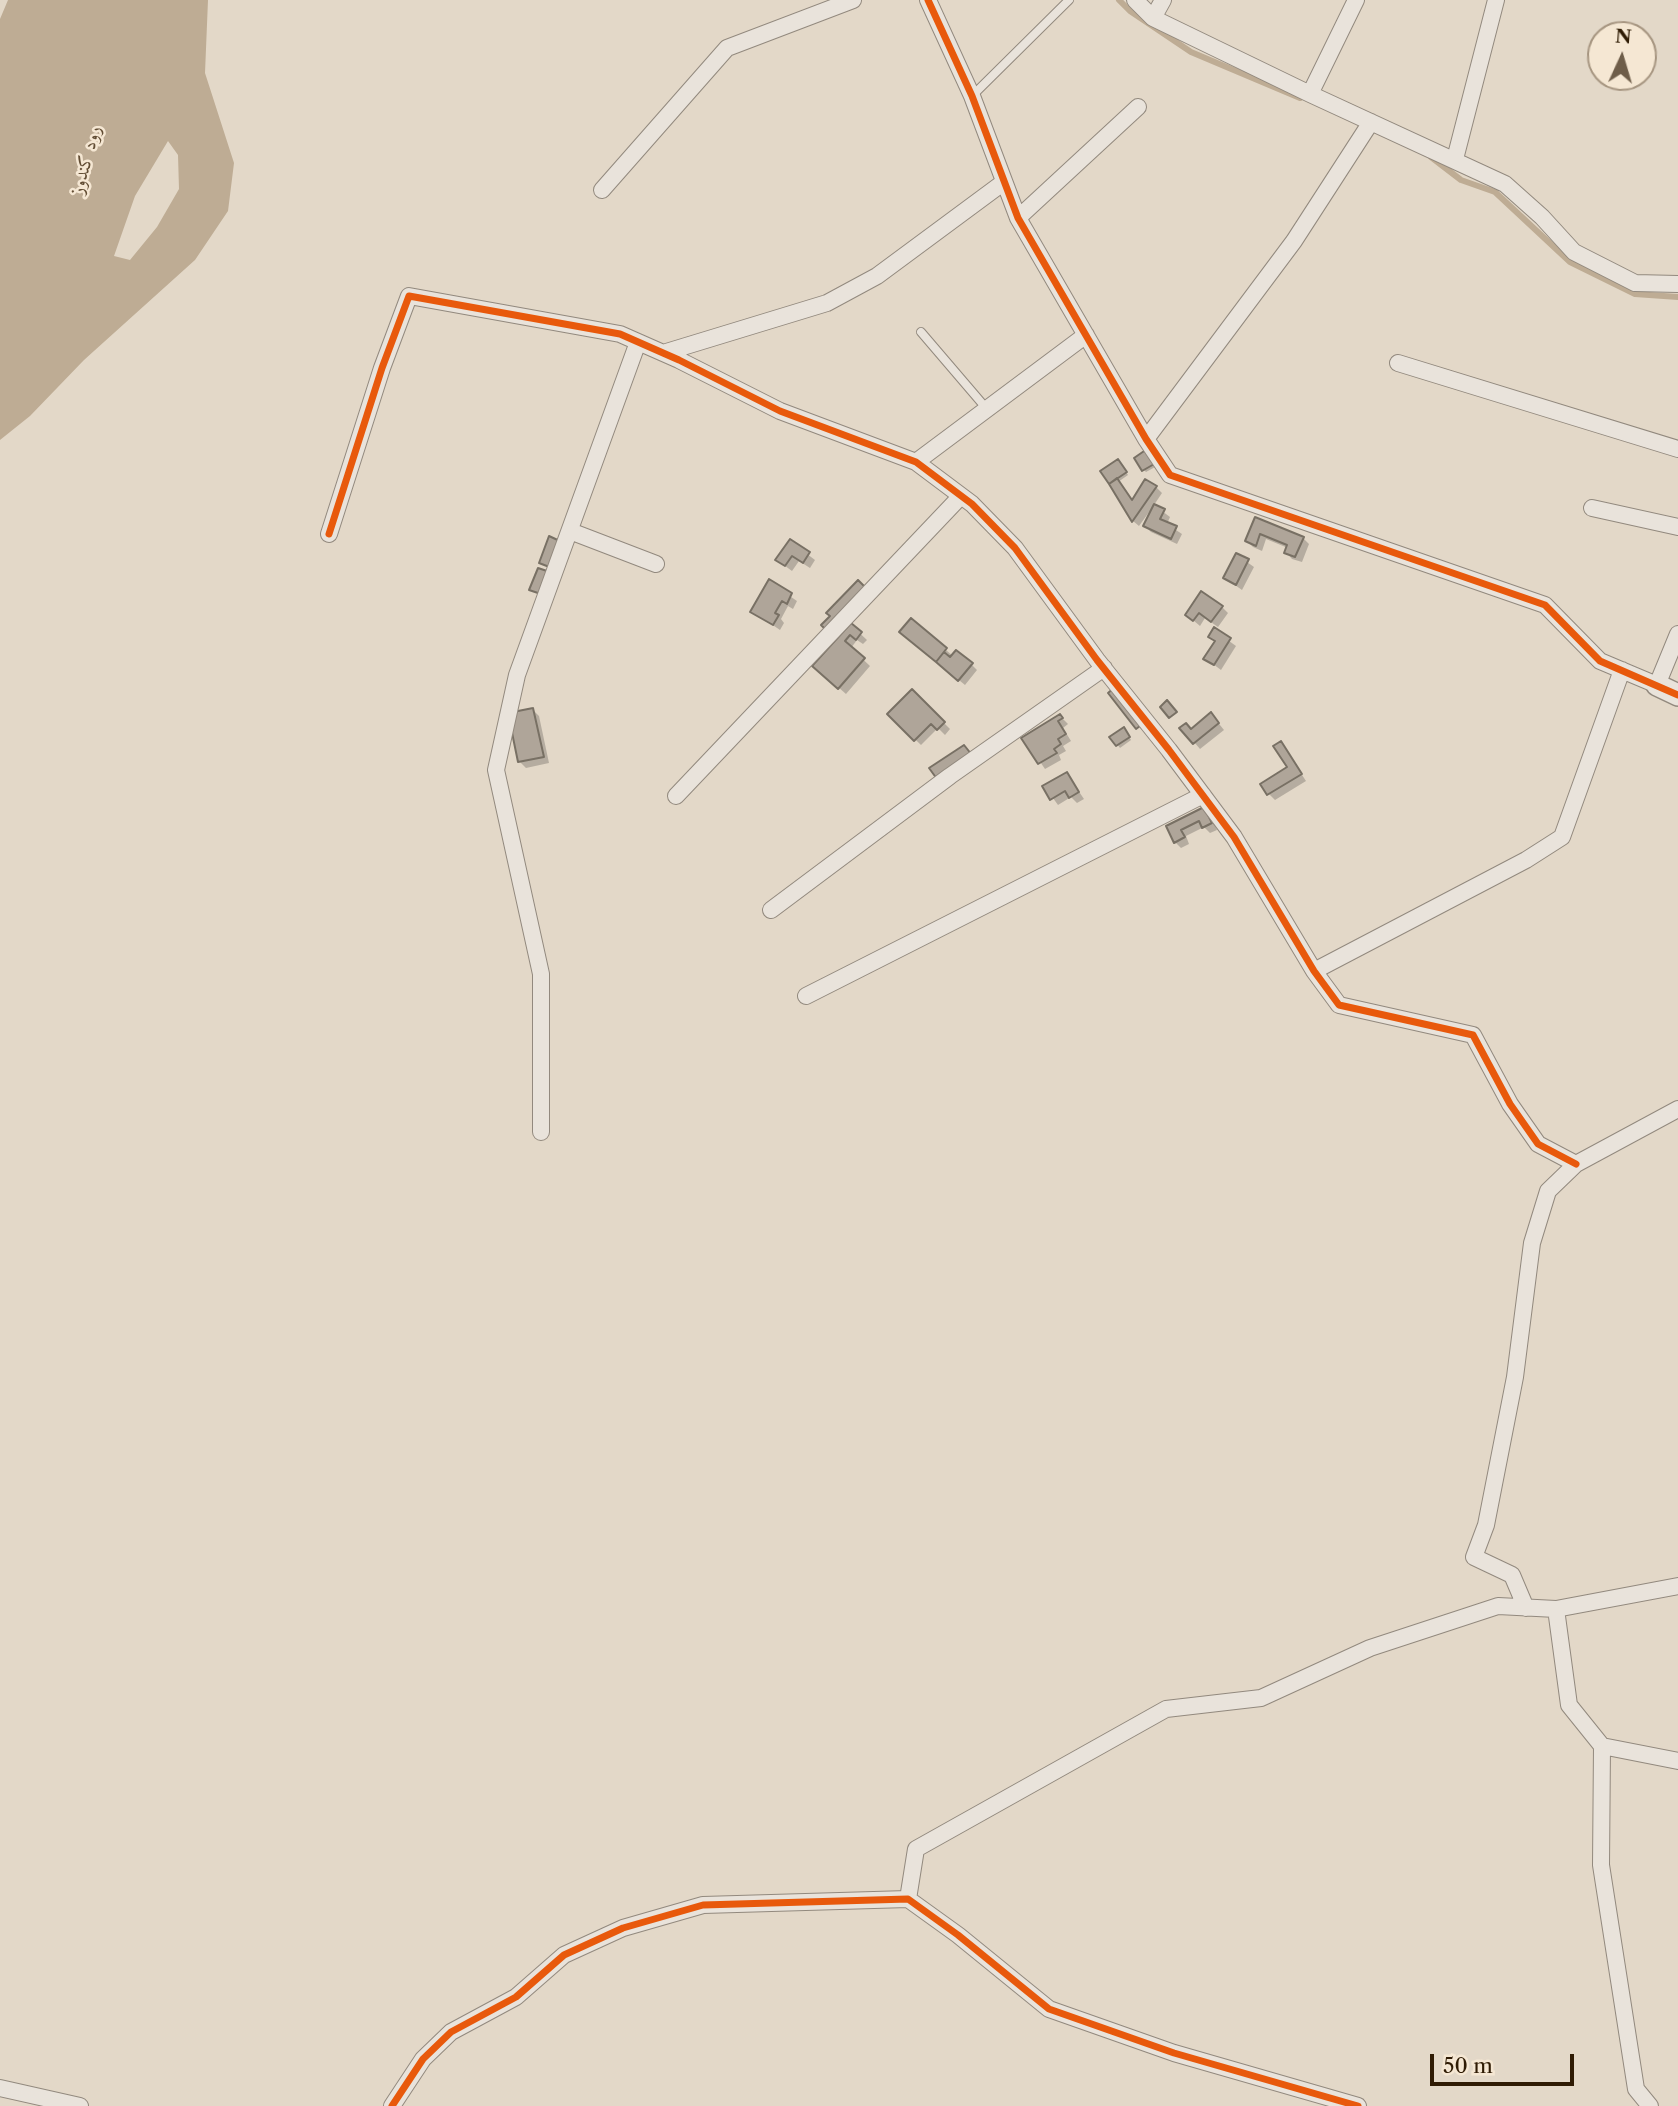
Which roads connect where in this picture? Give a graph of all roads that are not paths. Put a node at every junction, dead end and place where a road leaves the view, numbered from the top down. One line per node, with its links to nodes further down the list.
1 (853, 0): 15 (street)
2 (928, 0): 10 (street)
3 (1069, 0): 10 (lane)
4 (1135, 0): 8 (street)
5 (1163, 0): 8 (street)
6 (1356, 0): 9 (street)
7 (1496, 0): 13 (street)
8 (1153, 18): 9 (street)
9 (1310, 94): 12 (street)
10 (972, 96): 14 (street)
11 (1138, 107): 16 (street)
12 (1367, 129): 13 (street); 24 (street)
13 (1455, 159): 17 (street)
14 (1004, 182): 16 (street); 21 (street)
15 (602, 190)
16 (1018, 218): 19 (street)
17 (1678, 284)
18 (921, 332): 23 (lane)
19 (1086, 335): 23 (street); 24 (street)
20 (638, 342): 21 (street); 30 (street); 31 (street)
21 (663, 353): 26 (street)
22 (1398, 363): 25 (street)
23 (986, 408): 26 (street)
24 (1146, 439): 35 (street)
25 (1678, 449)
26 (916, 462): 27 (street)
27 (961, 496): 34 (street); 39 (street)
28 (1592, 508): 29 (street)
29 (1678, 527)
30 (570, 531): 32 (street); 44 (street)
31 (328, 534)
32 (656, 564)
33 (1678, 634): 36 (street)
34 (1104, 668): 38 (street); 40 (street)
35 (1622, 670): 36 (street); 41 (street)
36 (1657, 685): 37 (street)
37 (1678, 695)
38 (1203, 795): 41 (street); 42 (street)
39 (676, 796)
40 (771, 910)
41 (1314, 971): 45 (street)
42 (806, 996)
43 (1678, 1109): 45 (street)
44 (541, 1132)
45 (1576, 1164): 47 (street)
46 (1678, 1586): 48 (street)
47 (1526, 1608): 48 (street); 51 (street)
48 (1556, 1609): 49 (street)
49 (1602, 1746): 50 (street); 56 (street)
50 (1678, 1761)
51 (908, 1899): 54 (street); 55 (street)
52 (0, 2088): 53 (street)
53 (80, 2106)
54 (392, 2106)
55 (1358, 2106)
56 (1650, 2106)

